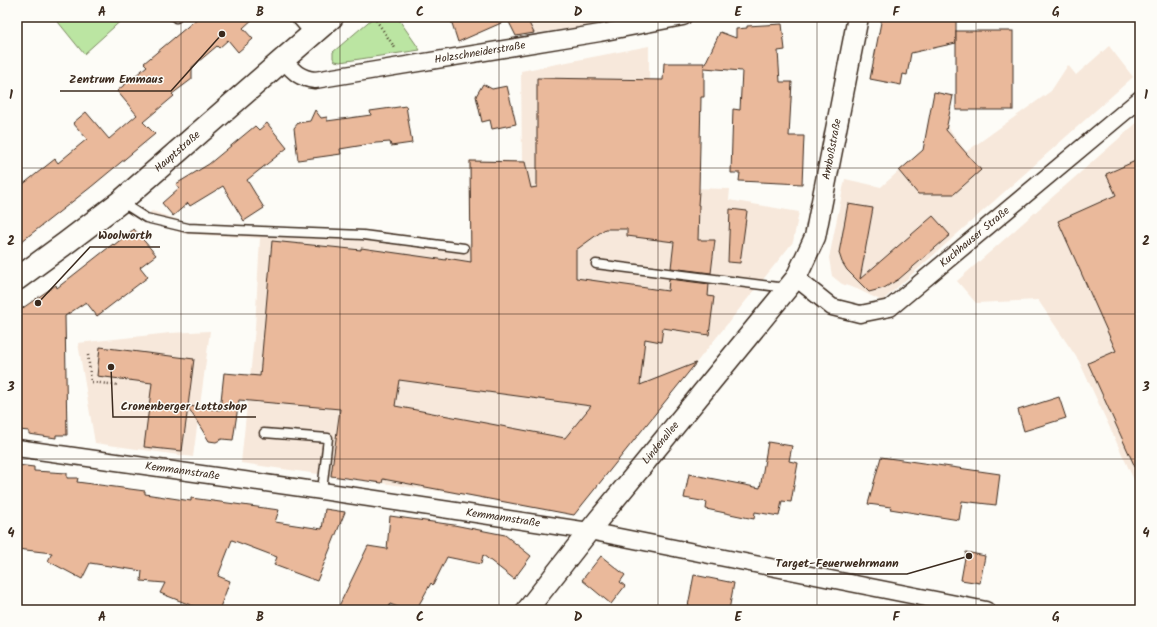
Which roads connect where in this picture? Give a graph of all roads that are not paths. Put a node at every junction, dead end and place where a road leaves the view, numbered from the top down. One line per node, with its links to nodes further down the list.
1 (300, 17): 5 (street)
2 (332, 17): 5 (main road, Hauptstraße)
3 (683, 17): 6 (street, Holzschneiderstraße)
4 (858, 17): 12 (street, Amboßstraße)
5 (314, 33): 6 (main road, Hauptstraße)
6 (283, 60): 8 (main road, Hauptstraße)
7 (1140, 99): 12 (street, Kuchhauser Straße)
8 (120, 202): 9 (lane); 11 (main road, Hauptstraße)
9 (464, 248)
10 (596, 264): 12 (lane)
11 (17, 279)
12 (792, 283): 16 (street, Lindenallee)
13 (264, 432): 15 (lane)
14 (17, 448): 15 (street, Kemmannstraße)
15 (322, 491): 16 (street, Kemmannstraße)
16 (590, 531): 17 (street, Lindenallee); 18 (street, Kemmannstraße)
17 (527, 610)
18 (986, 610)

